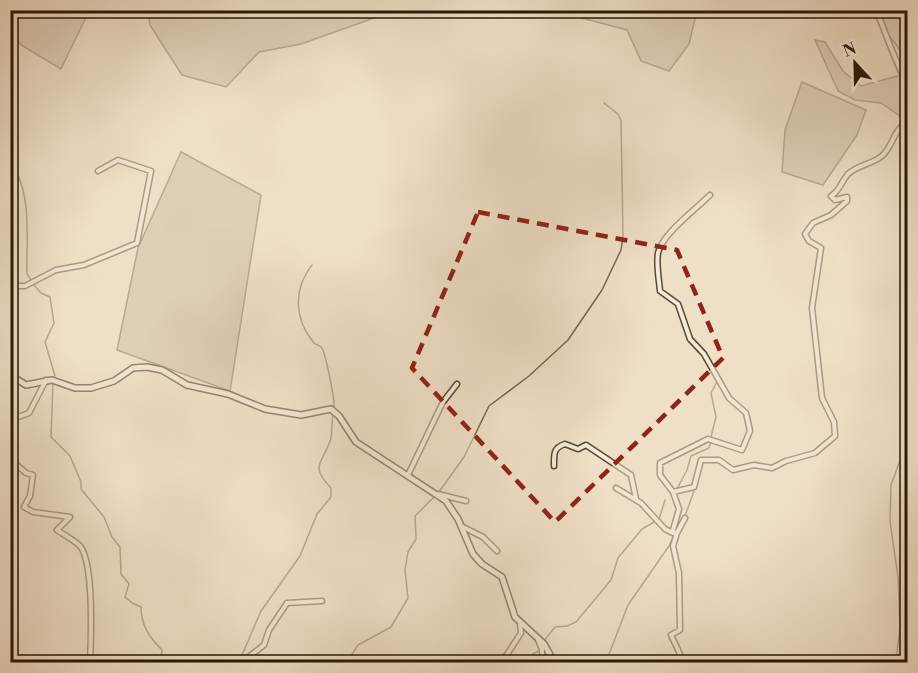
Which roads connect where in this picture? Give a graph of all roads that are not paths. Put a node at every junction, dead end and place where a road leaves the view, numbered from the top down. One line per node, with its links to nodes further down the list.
1 (876, 10): 2 (street)
2 (908, 83)
3 (908, 122): 15 (street)
4 (98, 171): 6 (street)
5 (710, 195): 15 (street)
6 (10, 286)
7 (10, 375): 8 (main road)
8 (47, 380): 10 (street); 13 (main road)
9 (457, 384): 13 (street)
10 (10, 414)
11 (10, 459): 26 (street)
12 (554, 466): 17 (street)
13 (408, 475): 16 (main road)
14 (616, 488): 17 (street)
15 (673, 492): 21 (street)
16 (435, 493): 18 (street); 20 (main road)
17 (636, 499): 21 (street)
18 (466, 501)
19 (685, 518): 21 (street)
20 (461, 526): 22 (street); 24 (main road)
21 (675, 533): 33 (street)
22 (497, 551)
23 (322, 601): 27 (street)
24 (520, 622): 25 (main road); 28 (street)
25 (537, 639): 29 (street); 30 (main road)
26 (90, 663)
27 (242, 663)
28 (502, 663)
29 (542, 663)
30 (554, 663)
31 (620, 663): 32 (street)
32 (630, 663)
33 (655, 663)

